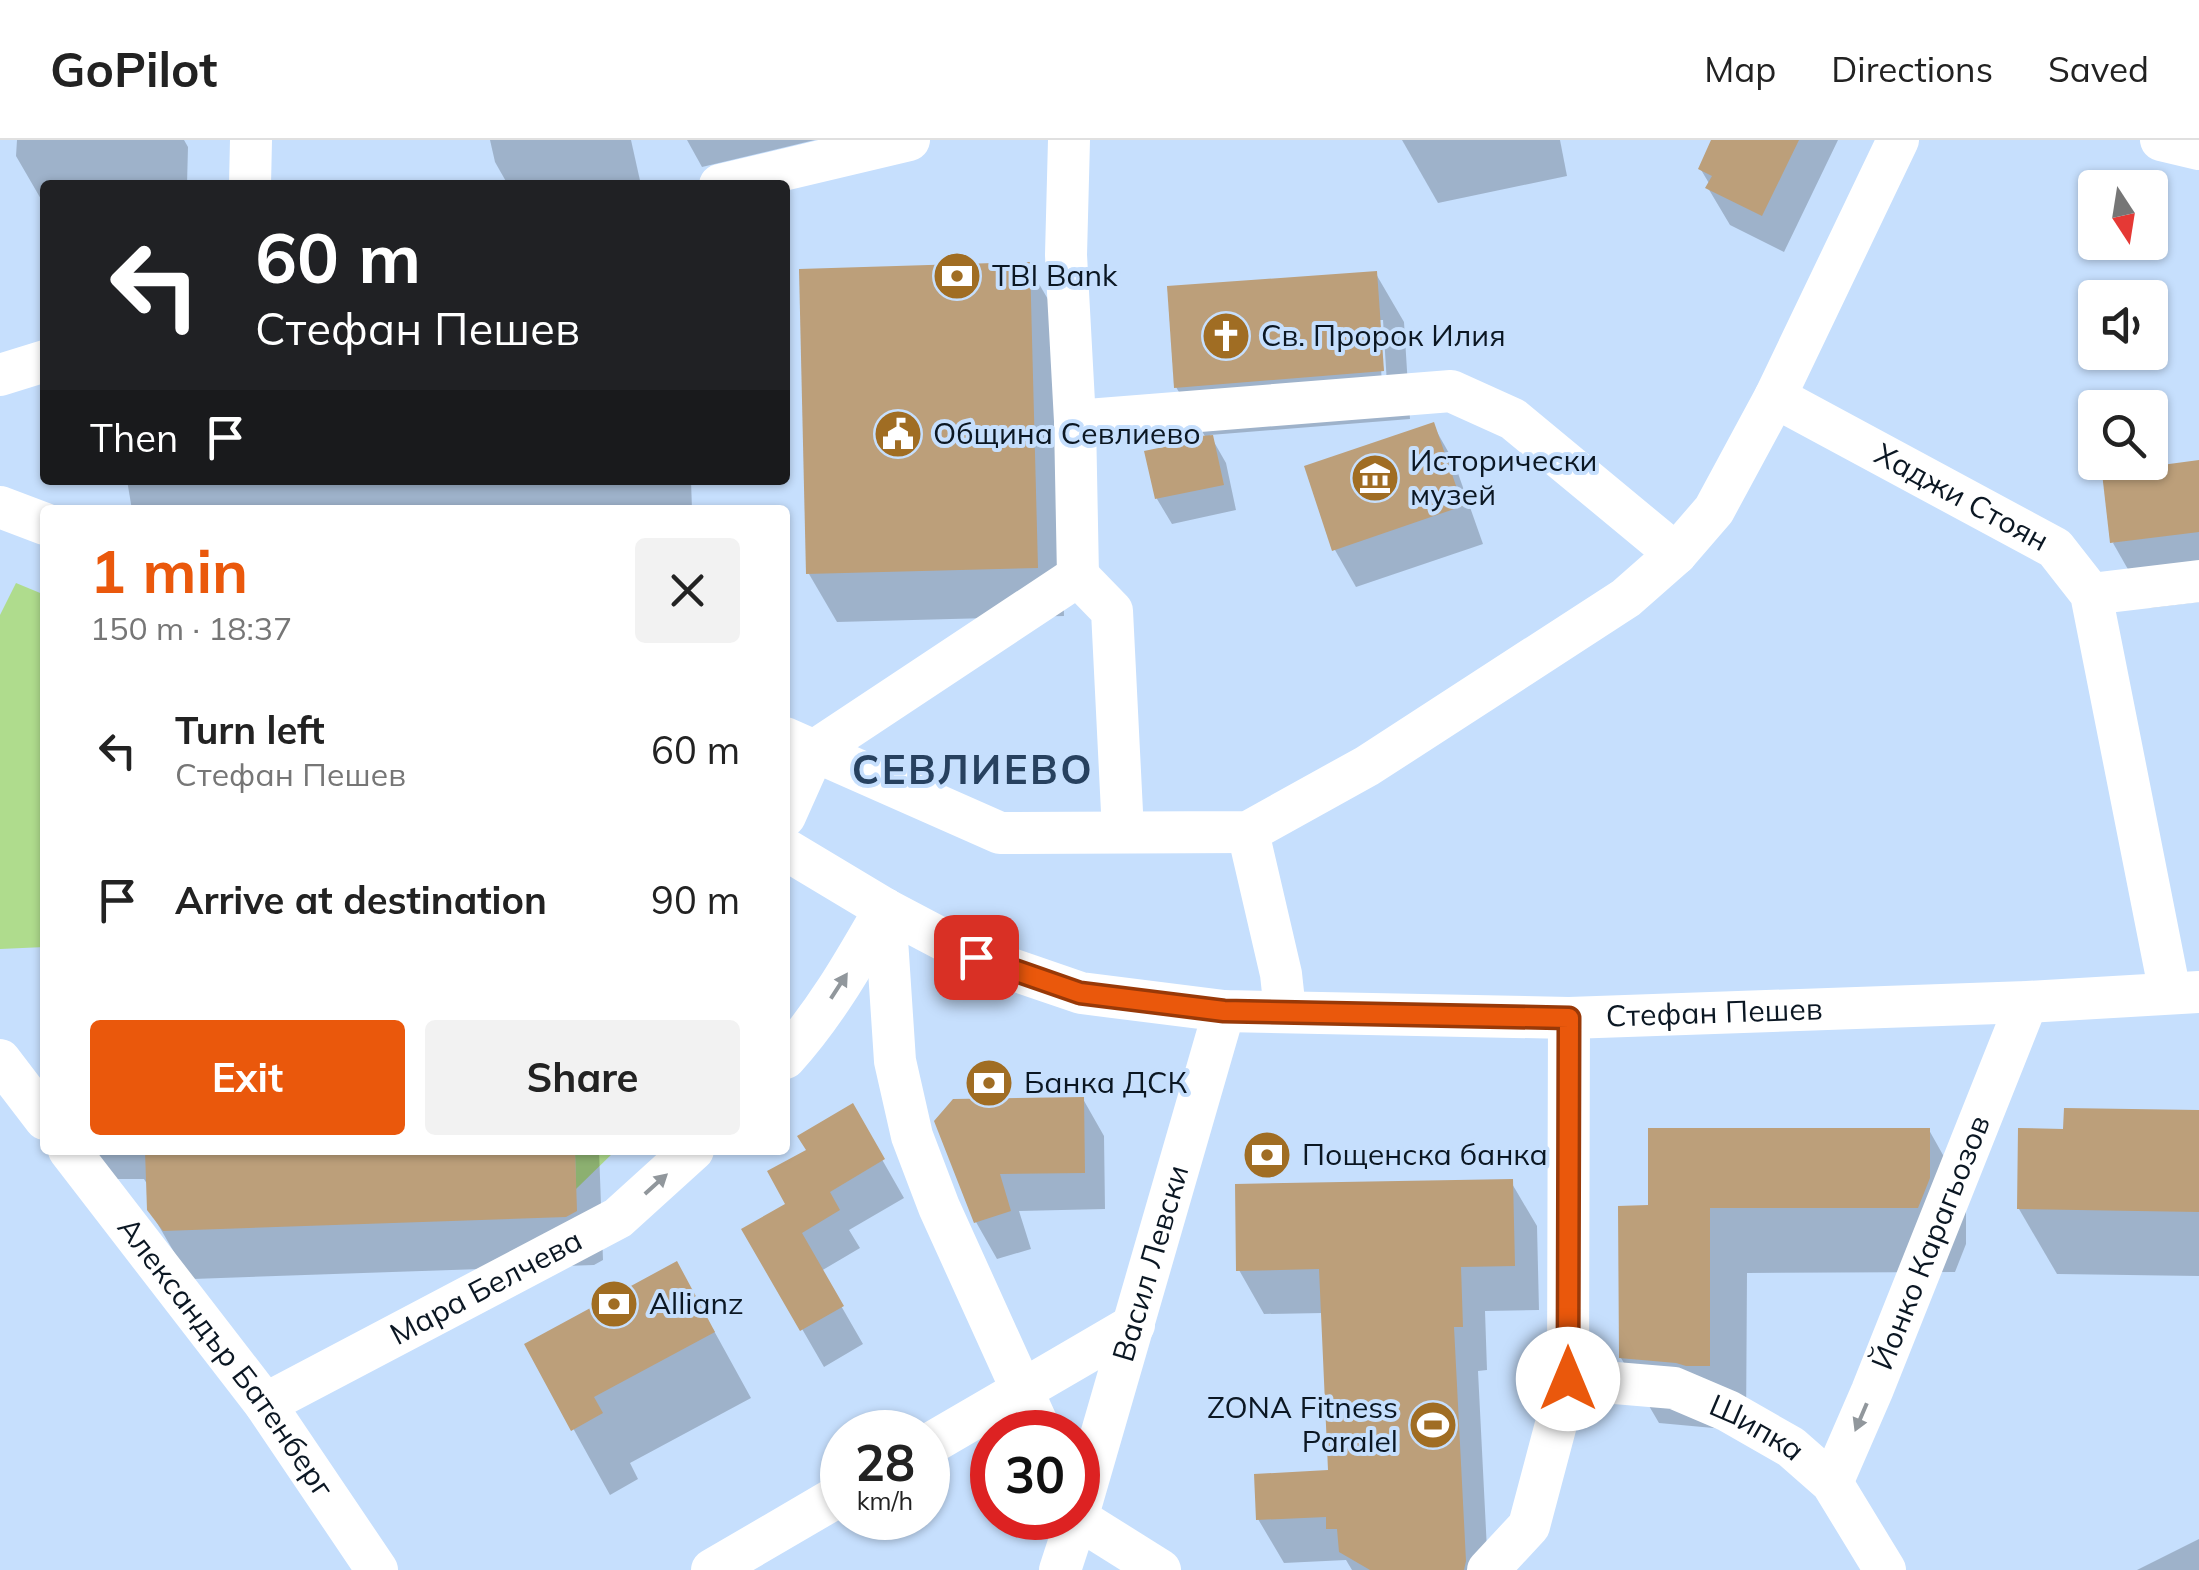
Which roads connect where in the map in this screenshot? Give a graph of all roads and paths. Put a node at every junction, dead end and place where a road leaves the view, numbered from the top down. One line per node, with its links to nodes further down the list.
1 (251, 140): 7 (street)
2 (910, 140): 8 (street)
3 (1069, 140): 12 (street)
4 (1898, 140): 11 (street)
5 (2161, 140): 6 (street)
6 (2199, 149)
7 (250, 180)
8 (741, 180)
9 (40, 363): 10 (street)
10 (0, 375)
11 (1775, 397): 15 (street); 18 (street, Хаджи Стоян)
12 (1075, 421): 15 (street); 16 (street)
13 (0, 507): 14 (street)
14 (40, 522)
15 (1676, 554): 22 (street)
16 (1078, 576): 19 (street); 21 (street)
17 (2199, 581): 18 (street)
18 (2092, 594): 25 (street)
19 (800, 744): 20 (street); 21 (street)
20 (790, 792)
21 (1123, 832): 22 (street)
22 (1248, 832): 27 (street)
23 (790, 852): 24 (street, Стефан Пешев)
24 (885, 909): 28 (street, Стефан Пешев); 30 (street, one-way to 24); 37 (street)
25 (2184, 993): 26 (street, Стефан Пешев)
26 (2028, 1002): 29 (street, Стефан Пешев); 42 (street, Йонко Карагьозов, one-way to 42)
27 (1286, 1010): 28 (street, Стефан Пешев); 29 (street, Стефан Пешев)
28 (1224, 1011): 35 (street, Васил Левски)
29 (1569, 1018): 36 (street)
30 (790, 1052)
31 (0, 1060): 32 (street)
32 (40, 1112)
33 (73, 1155): 38 (street, Александър Батенберг)
34 (687, 1155): 38 (street, Мара Белчева, one-way to 34)
35 (1134, 1325): 37 (street); 41 (street, Васил Левски)
36 (1568, 1379): 42 (street, Шипка); 50 (street)
37 (1023, 1390): 39 (street); 40 (street)
38 (266, 1404): 46 (street, Александър Батенберг)
39 (1032, 1410)
40 (950, 1432)
41 (1100, 1439)
42 (1832, 1483): 51 (street, Шипка)
43 (820, 1507): 47 (street)
44 (1100, 1531): 49 (street)
45 (1069, 1540): 48 (street, Васил Левски)
46 (377, 1570)
47 (712, 1570)
48 (1060, 1570)
49 (1160, 1570)
50 (1488, 1570)
51 (1885, 1570)

